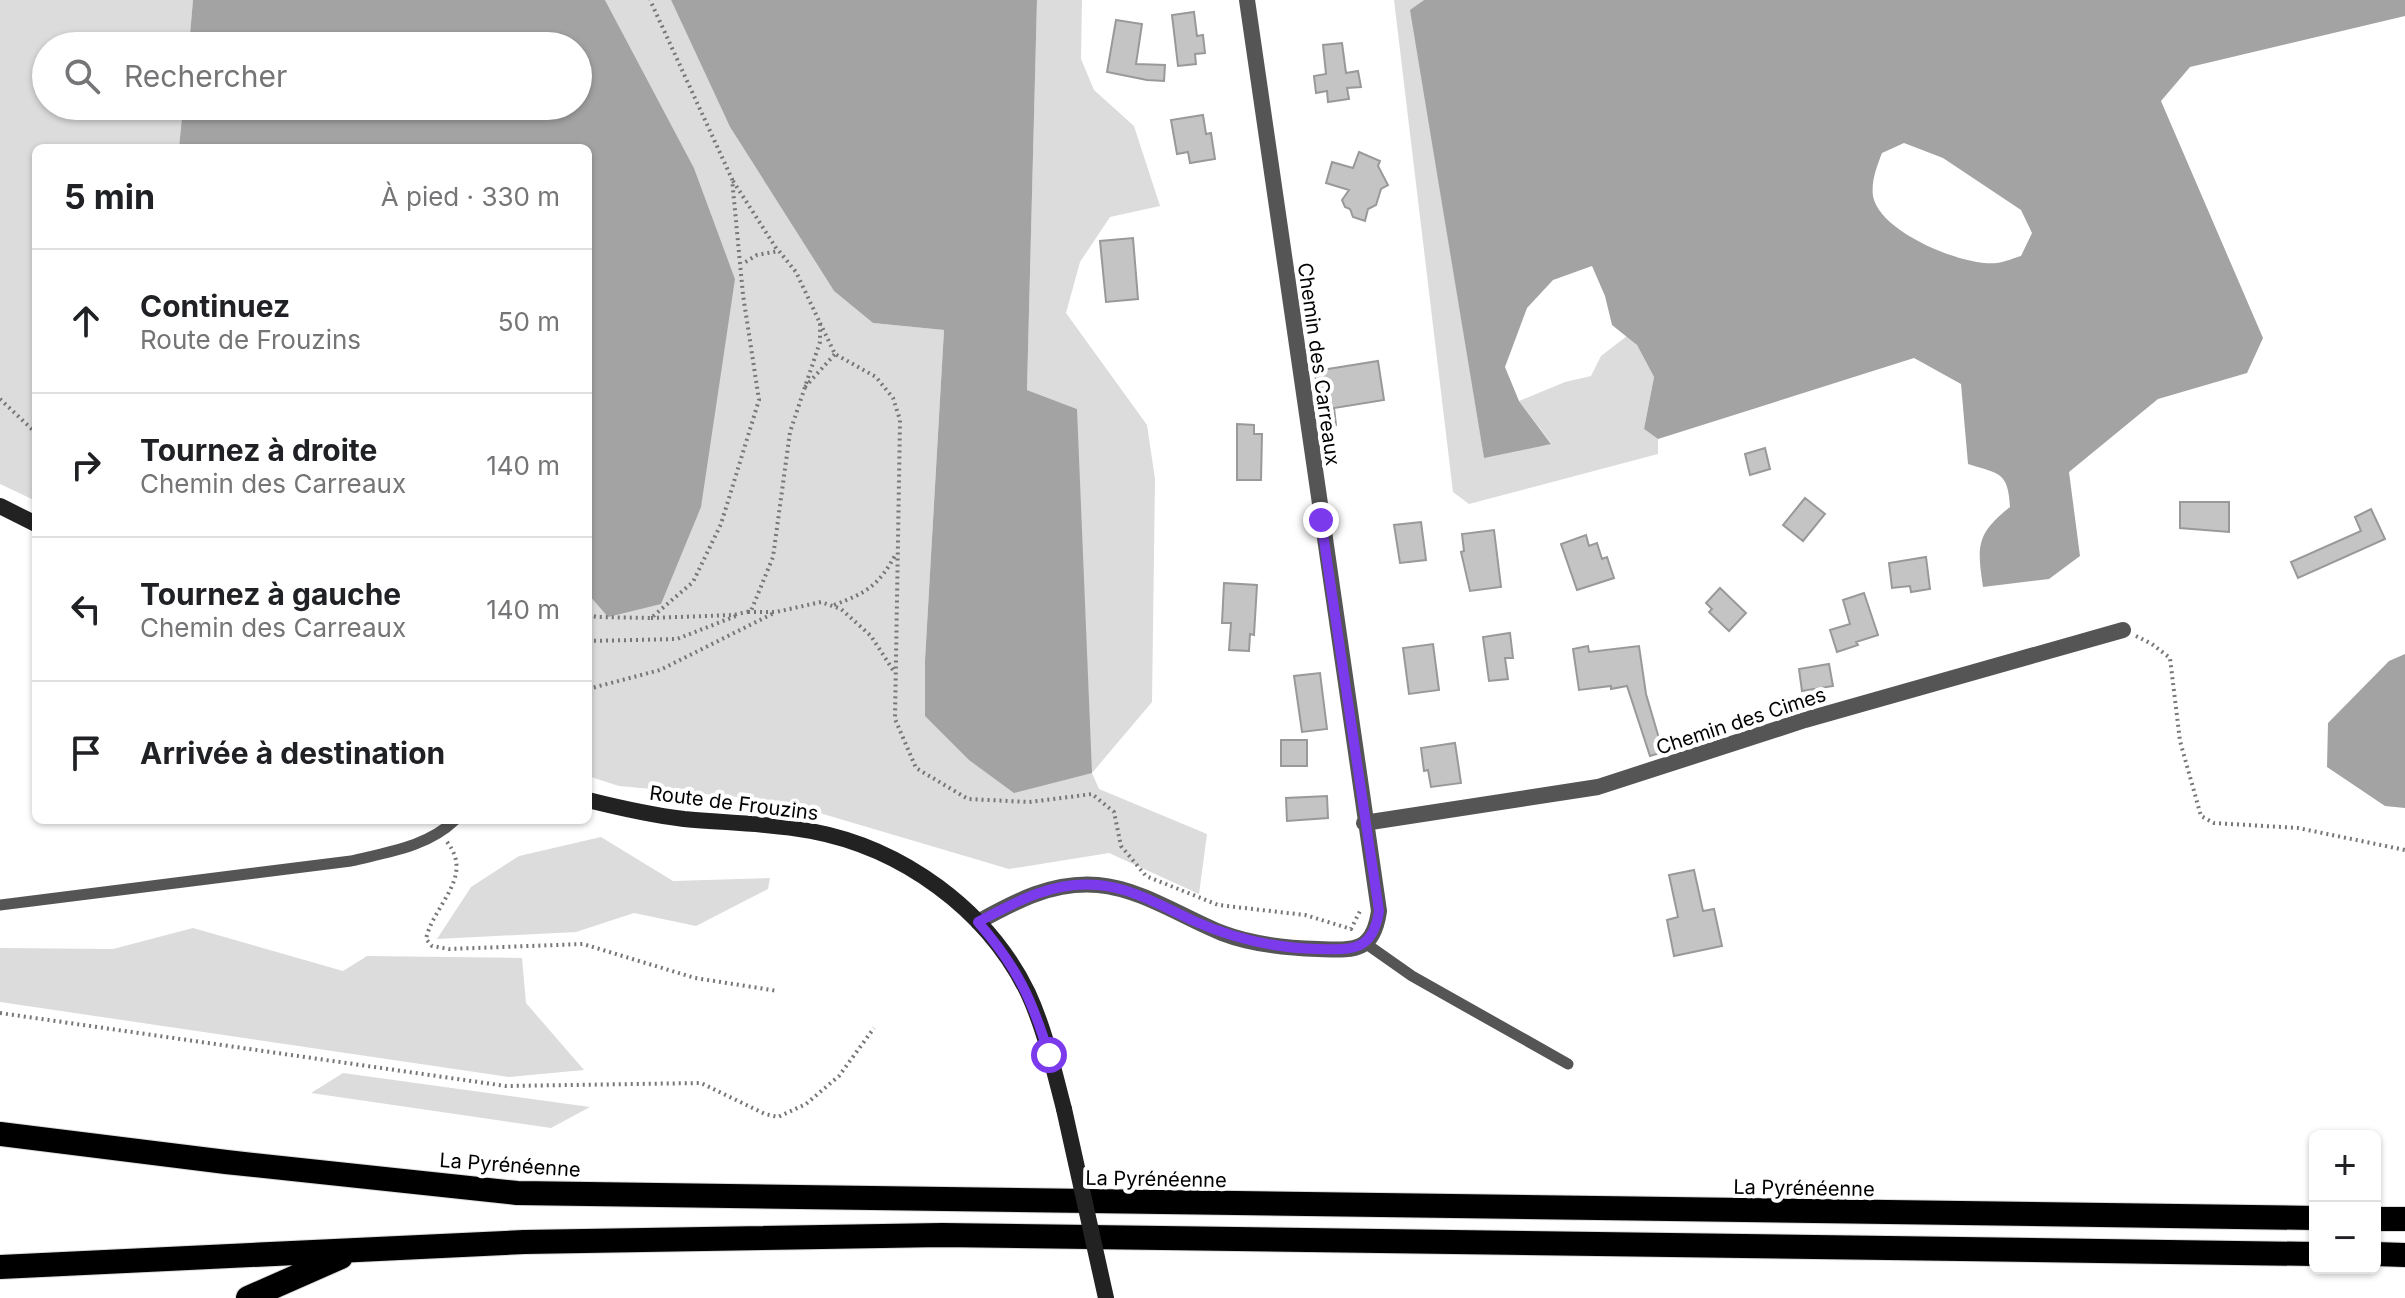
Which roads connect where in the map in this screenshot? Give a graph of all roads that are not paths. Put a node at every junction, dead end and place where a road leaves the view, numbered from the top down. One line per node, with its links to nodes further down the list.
1 (1247, 0): 6 (street, Chemin des Carreaux)
2 (0, 506): 3 (main road)
3 (32, 522)
4 (2123, 630): 6 (street, Chemin des Cimes)
5 (592, 801): 9 (main road, Route de Frouzins)
6 (1364, 823): 10 (street, Chemin des Carreaux)
7 (451, 824): 8 (lane)
8 (0, 905)
9 (978, 922): 10 (street); 22 (main road, Route de Frouzins, bridge)
10 (1365, 943): 11 (lane)
11 (1568, 1064)
12 (0, 1134): 13 (highway, La Pyrénéenne)
13 (2309, 1218)
14 (2381, 1219): 15 (highway)
15 (2405, 1219)
16 (359, 1250): 17 (highway); 20 (highway); 21 (highway)
17 (2309, 1254)
18 (2381, 1254): 19 (highway)
19 (2405, 1255)
20 (0, 1267)
21 (248, 1298)
22 (1106, 1298)

